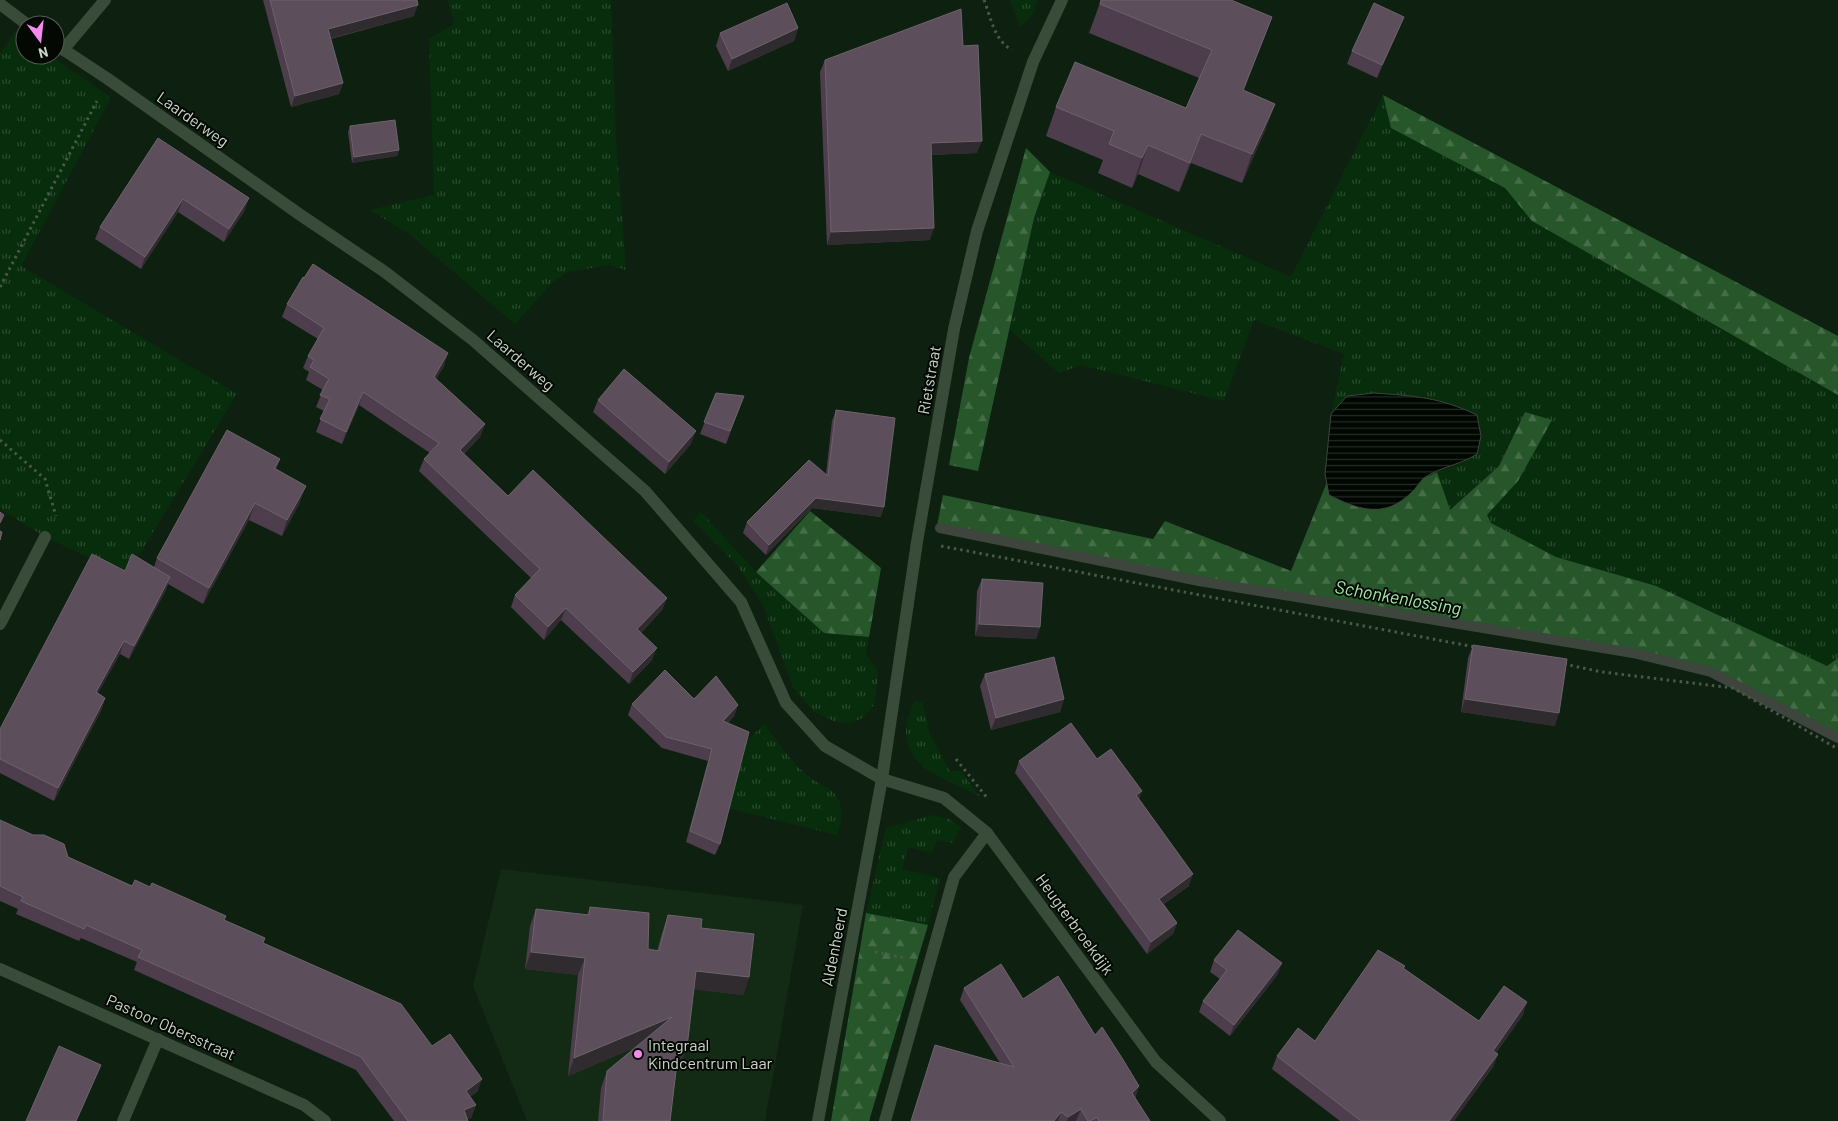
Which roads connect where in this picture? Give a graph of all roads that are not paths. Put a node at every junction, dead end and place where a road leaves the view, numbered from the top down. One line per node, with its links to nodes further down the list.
1 (105, 0): 5 (street)
2 (1062, 0): 9 (street, Rietstraat)
3 (0, 4): 4 (street)
4 (15, 15)
5 (65, 41)
6 (65, 51): 9 (street, Laarderweg)
7 (45, 537): 8 (street)
8 (0, 624)
9 (882, 779): 10 (street, Heugterbroekdijk); 15 (street, Aldenheerd)
10 (987, 832): 16 (street); 17 (street, Heugterbroekdijk)
11 (0, 969): 12 (street, Pastoor Obersstraat)
12 (158, 1039): 13 (street); 14 (street, Pastoor Obersstraat)
13 (122, 1121)
14 (325, 1121)
15 (818, 1121)
16 (885, 1121)
17 (1220, 1121)

